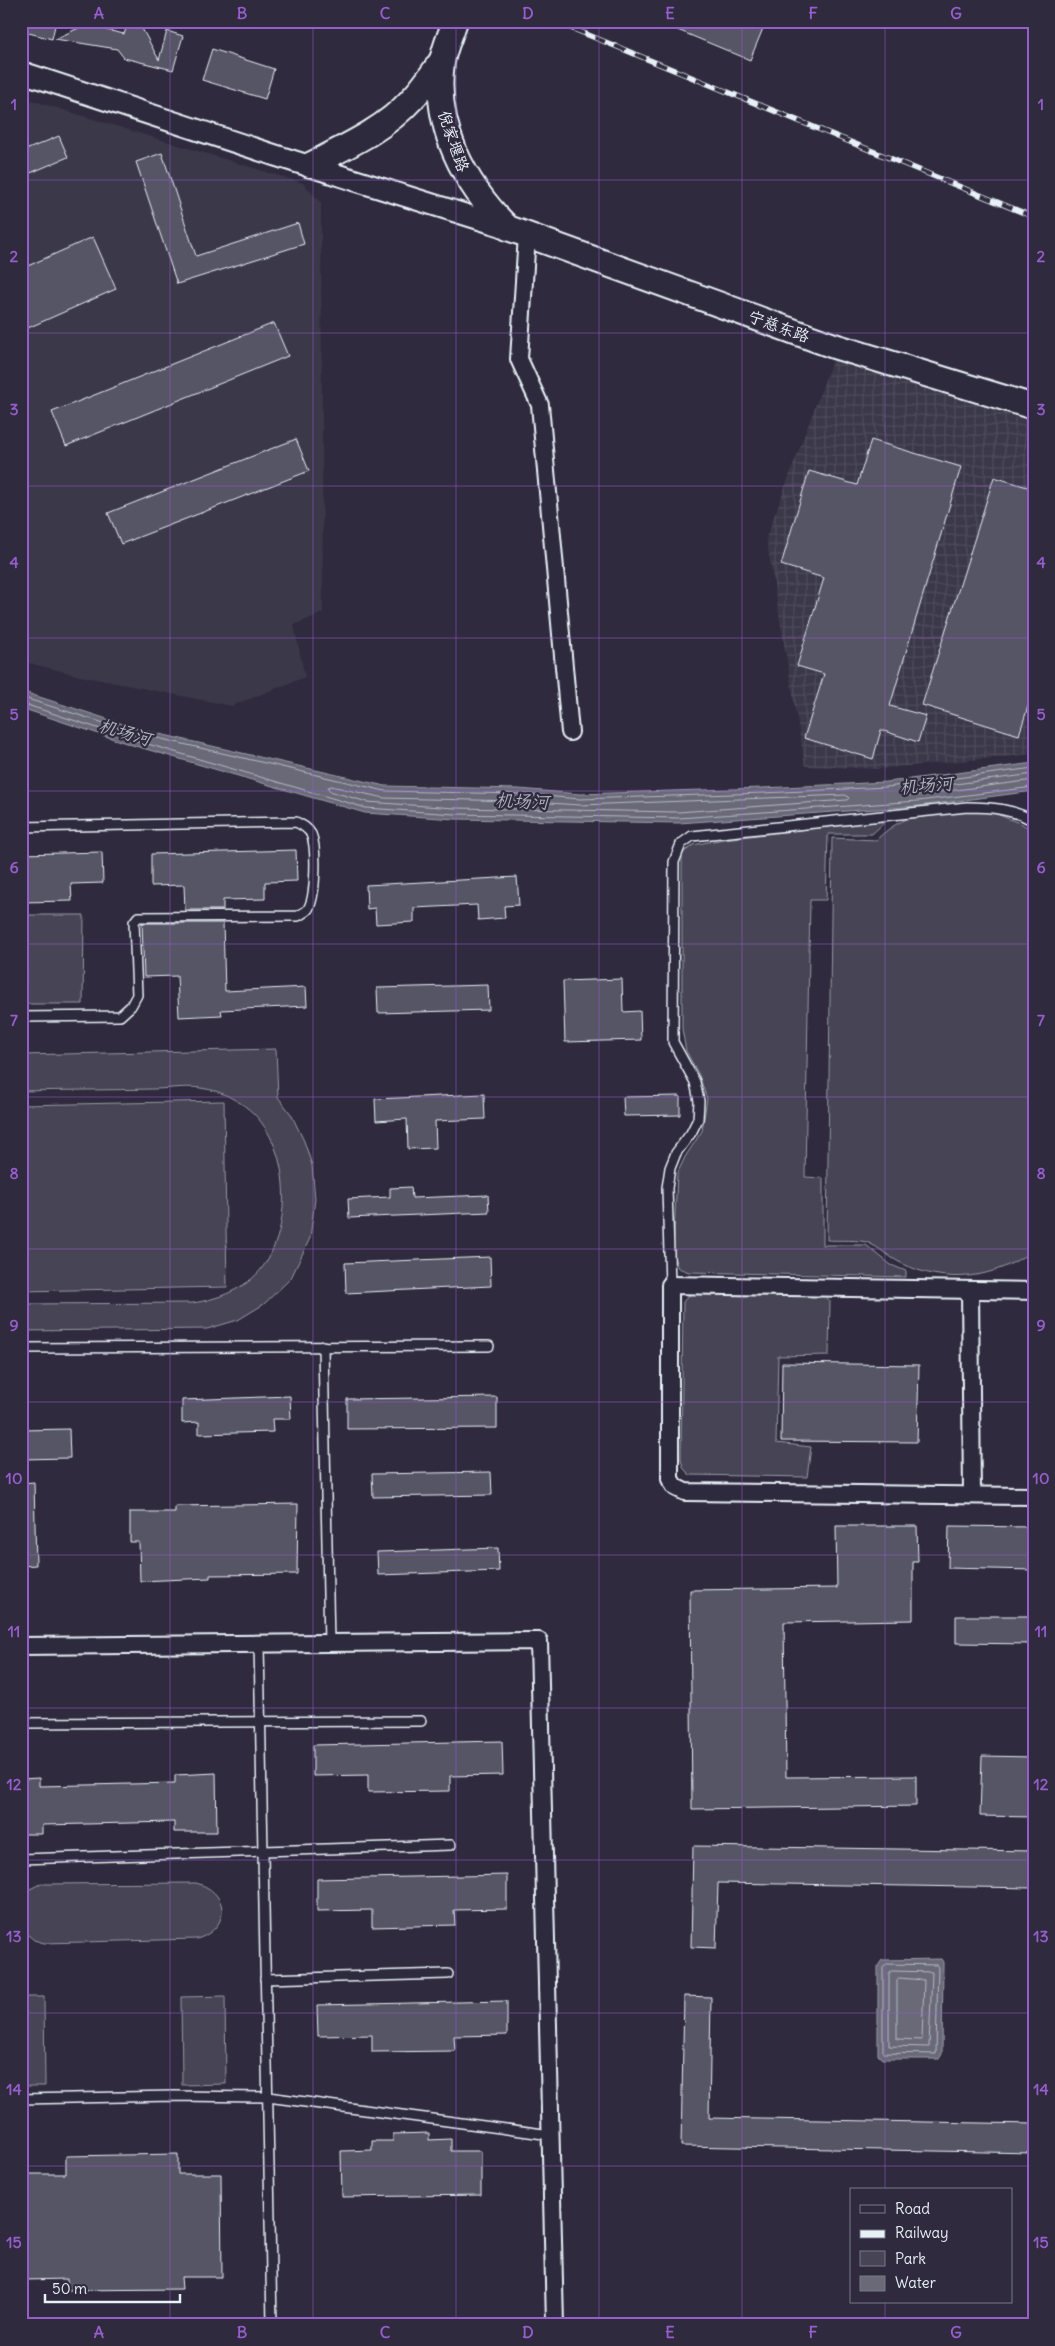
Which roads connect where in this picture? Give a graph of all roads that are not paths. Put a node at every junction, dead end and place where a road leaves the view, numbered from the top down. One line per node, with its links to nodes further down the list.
1 (455, 21): 2 (main road, 倪家堰路)
2 (442, 60): 4 (main road); 5 (main road, 倪家堰路)
3 (21, 72): 4 (street)
4 (310, 165): 5 (street)
5 (517, 232): 6 (main road, 宁慈东路); 7 (street)
6 (1034, 408)
7 (570, 732)
8 (1034, 821): 11 (lane)
9 (21, 827): 10 (lane)
10 (21, 1017)
11 (670, 1286): 12 (street); 17 (street)
12 (970, 1290): 13 (street); 17 (street)
13 (1034, 1291)
14 (323, 1346): 15 (lane); 16 (lane); 19 (lane)
15 (489, 1346)
16 (21, 1348)
17 (972, 1495): 18 (street)
18 (1034, 1496)
19 (329, 1643): 20 (street); 32 (street)
20 (259, 1644): 21 (street); 23 (lane)
21 (21, 1646)
22 (421, 1721): 23 (lane)
23 (261, 1722): 24 (lane); 26 (lane)
24 (21, 1723)
25 (451, 1845): 26 (lane)
26 (263, 1852): 27 (lane); 29 (lane)
27 (21, 1859)
28 (448, 1974): 29 (lane)
29 (265, 1979): 30 (lane)
30 (268, 2097): 31 (lane); 32 (lane); 33 (lane)
31 (21, 2099)
32 (551, 2135): 34 (street)
33 (272, 2325)
34 (555, 2325)

